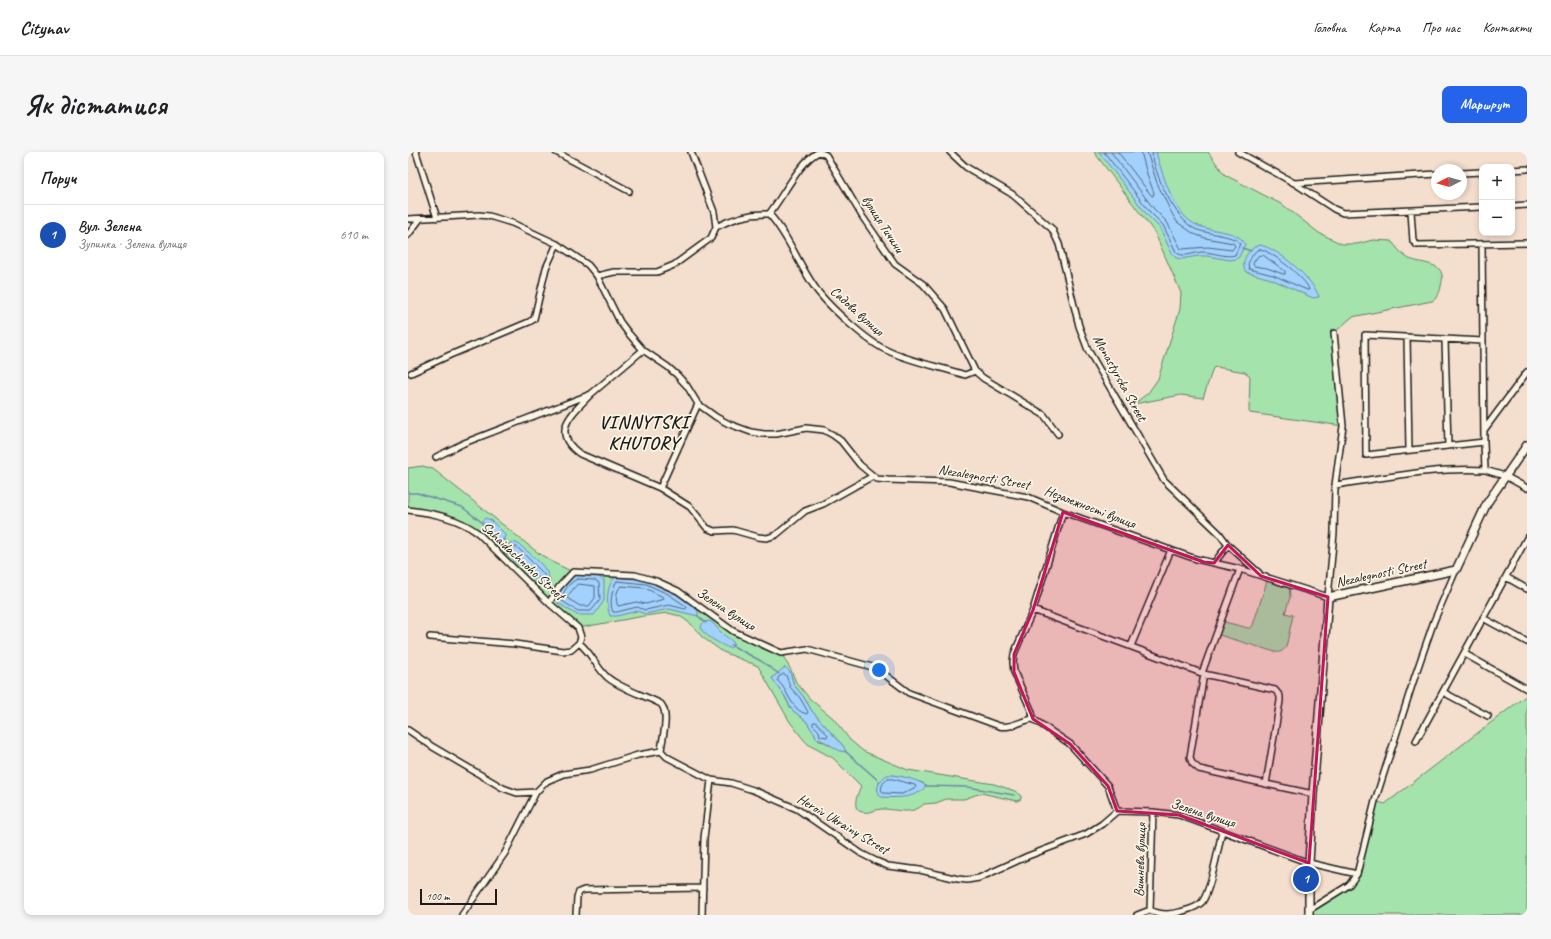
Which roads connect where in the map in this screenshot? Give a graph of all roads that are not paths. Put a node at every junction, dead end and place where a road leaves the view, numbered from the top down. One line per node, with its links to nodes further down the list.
1 (416, 152): 18 (street)
2 (556, 152): 12 (street)
3 (691, 152): 21 (street)
4 (950, 152): 53 (street, Monastyrska Street)
5 (1238, 152): 11 (street)
6 (1527, 169): 7 (street)
7 (1515, 170)
8 (1479, 172): 9 (street)
9 (1467, 173)
10 (1431, 174): 11 (street)
11 (1294, 183): 16 (street)
12 (629, 191)
13 (1527, 205): 14 (street)
14 (1515, 206)
15 (1479, 207): 16 (street)
16 (1411, 211): 25 (street)
17 (769, 214): 21 (street); 32 (street, Садова вулиця); 32 (street, вулиця Тичини)
18 (437, 218): 20 (street, Незалежності вулиця); 24 (street, Незалежності вулиця)
19 (408, 219): 20 (street, Незалежності вулиця)
20 (420, 219): 22 (street)
21 (716, 227): 26 (street)
22 (408, 235)
23 (1527, 243): 25 (street)
24 (557, 244): 26 (street, Незалежності вулиця); 34 (street)
25 (1482, 244): 30 (street)
26 (597, 276): 31 (street, Незалежності вулиця)
27 (1334, 333): 47 (street)
28 (1407, 337): 29 (street); 42 (street); 42 (street)
29 (1445, 339): 30 (street); 41 (street)
30 (1483, 341): 37 (street)
31 (643, 350): 35 (street); 36 (street, Незалежності вулиця)
32 (975, 371): 38 (street)
33 (1527, 372): 37 (street)
34 (411, 373)
35 (591, 394): 43 (street); 48 (street)
36 (698, 404): 45 (street, Незалежності вулиця); 48 (street)
37 (1484, 430): 39 (street)
38 (1058, 434)
39 (1484, 442): 41 (street); 44 (street)
40 (1527, 445): 46 (street)
41 (1448, 446): 42 (street)
42 (1409, 450)
43 (436, 458)
44 (1485, 470): 46 (street); 47 (street)
45 (873, 476): 48 (street); 51 (street, Незалежності вулиця)
46 (1505, 476): 49 (street); 57 (street)
47 (1335, 485): 61 (street)
48 (660, 488)
49 (1527, 488)
50 (408, 510): 62 (street, Sahaidachnoho Street)
51 (1062, 512): 54 (street, Незалежності вулиця); 63 (street)
52 (1527, 539): 59 (street)
53 (1228, 545): 55 (street); 58 (street, Monastyrska Street)
54 (1170, 550): 55 (street, Незалежності вулиця); 68 (street)
55 (1214, 563): 56 (street, Незалежності вулиця)
56 (1240, 569): 58 (street, Незалежності вулиця); 70 (street)
57 (1456, 570): 61 (street, Незалежності вулиця); 86 (street)
58 (1261, 576): 61 (street, Незалежності вулиця)
59 (1506, 577): 60 (street); 64 (street)
60 (1527, 589)
61 (1328, 597): 81 (street)
62 (549, 603): 67 (street, Sahaidachnoho Street); 74 (street, Зелена вулиця)
63 (1033, 610): 68 (street); 74 (street)
64 (1484, 618): 66 (street); 69 (street)
65 (430, 637): 67 (street)
66 (1527, 642)
67 (579, 643): 77 (street, Sahaidachnoho Street)
68 (1131, 646): 70 (street)
69 (1465, 654): 71 (street); 72 (street)
70 (1203, 673): 79 (street); 79 (street)
71 (1527, 689)
72 (1443, 692): 73 (street); 76 (street)
73 (1488, 716)
74 (1033, 719): 82 (street)
75 (408, 730): 80 (street)
76 (1416, 741)
77 (660, 751): 78 (street, Heroiv Ukrainy Street); 80 (street)
78 (711, 780): 82 (street, Heroiv Ukrainy Street); 87 (street)
79 (1266, 784): 81 (street)
80 (536, 792): 90 (street)
81 (1313, 794): 85 (street)
82 (1117, 811): 83 (street, Зелена вулиця)
83 (1154, 812): 84 (street, Зелена вулиця); 88 (street, Вишнева вулиця)
84 (1222, 831): 85 (street, Зелена вулиця); 88 (street, Вишнева вулиця)
85 (1309, 862): 86 (street, Зелена вулиця); 89 (street)
86 (1357, 874): 89 (street)
87 (703, 888): 91 (street); 92 (street)
88 (1150, 910): 93 (street, Вишнева вулиця)
89 (1309, 913)
90 (462, 915)
91 (576, 915)
92 (702, 915)
93 (1137, 915)

